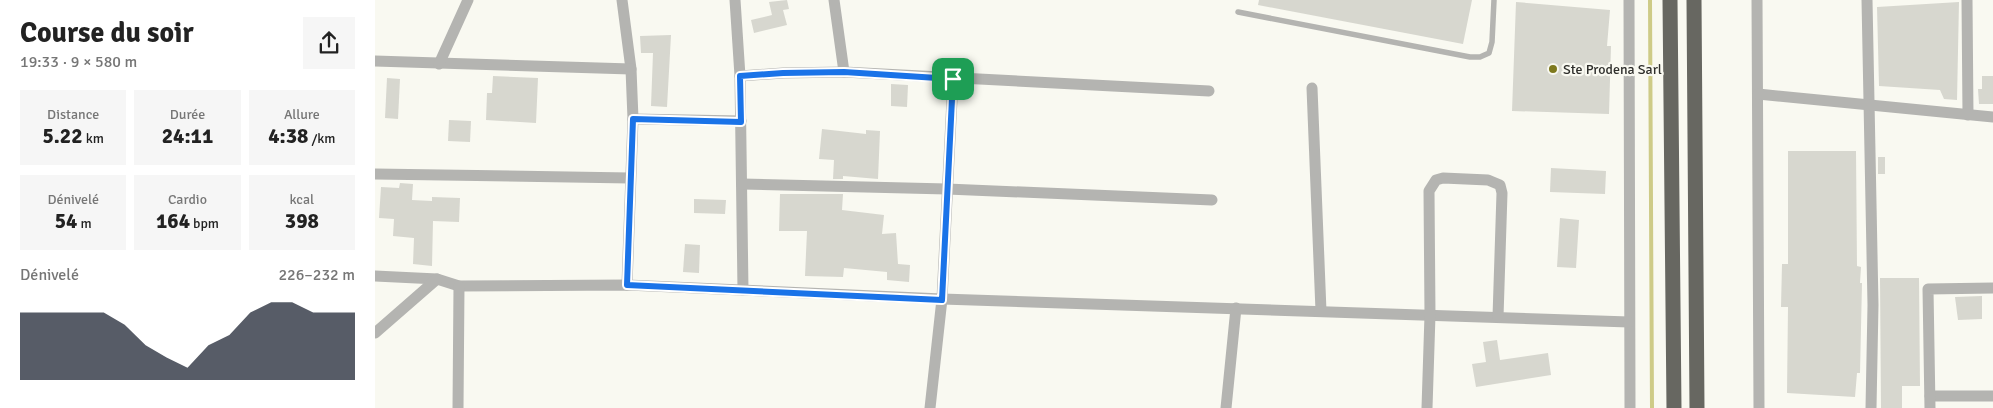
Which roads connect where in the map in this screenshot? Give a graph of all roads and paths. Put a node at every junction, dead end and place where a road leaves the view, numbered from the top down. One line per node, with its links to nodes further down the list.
1 (468, 0): 14 (street)
2 (622, 0): 15 (street)
3 (735, 0): 17 (street)
4 (834, 0): 16 (street)
5 (1494, 0): 12 (lane)
6 (1629, 0): 43 (street)
7 (1670, 0): 52 (highway)
8 (1694, 0): 53 (highway)
9 (1757, 0): 21 (street)
10 (1867, 0): 22 (street)
11 (1967, 0): 23 (street)
12 (1238, 12)
13 (375, 61): 14 (street)
14 (439, 64): 15 (street)
15 (631, 68): 25 (street)
16 (844, 72): 17 (street); 18 (street)
17 (740, 76): 26 (street)
18 (953, 79): 20 (street); 30 (street)
19 (1312, 88): 40 (street)
20 (1209, 91)
21 (1757, 94): 22 (street); 54 (street)
22 (1868, 105): 23 (street); 55 (street)
23 (1968, 115): 24 (street)
24 (1993, 117)
25 (633, 119): 26 (street); 28 (street)
26 (741, 122): 29 (street)
27 (375, 174): 28 (street)
28 (630, 178): 34 (street)
29 (742, 184): 30 (street); 37 (street)
30 (947, 189): 31 (street); 38 (street)
31 (1212, 200)
32 (375, 276): 33 (street)
33 (437, 279): 35 (street); 44 (street)
34 (627, 285): 35 (street); 37 (street)
35 (459, 286): 47 (street)
36 (1993, 288): 45 (street)
37 (743, 290): 38 (street)
38 (942, 300): 39 (street); 48 (street)
39 (1236, 308): 40 (street); 49 (street)
40 (1321, 311): 41 (street)
41 (1430, 315): 42 (street); 42 (street); 50 (street)
42 (1498, 318): 43 (street)
43 (1629, 322): 51 (street)
44 (375, 333)
45 (1930, 396): 46 (street); 56 (street)
46 (1993, 396)
47 (458, 408)
48 (930, 408)
49 (1226, 408)
50 (1427, 408)
51 (1630, 408)
52 (1674, 408)
53 (1697, 408)
54 (1759, 408)
55 (1871, 408)
56 (1930, 408)

